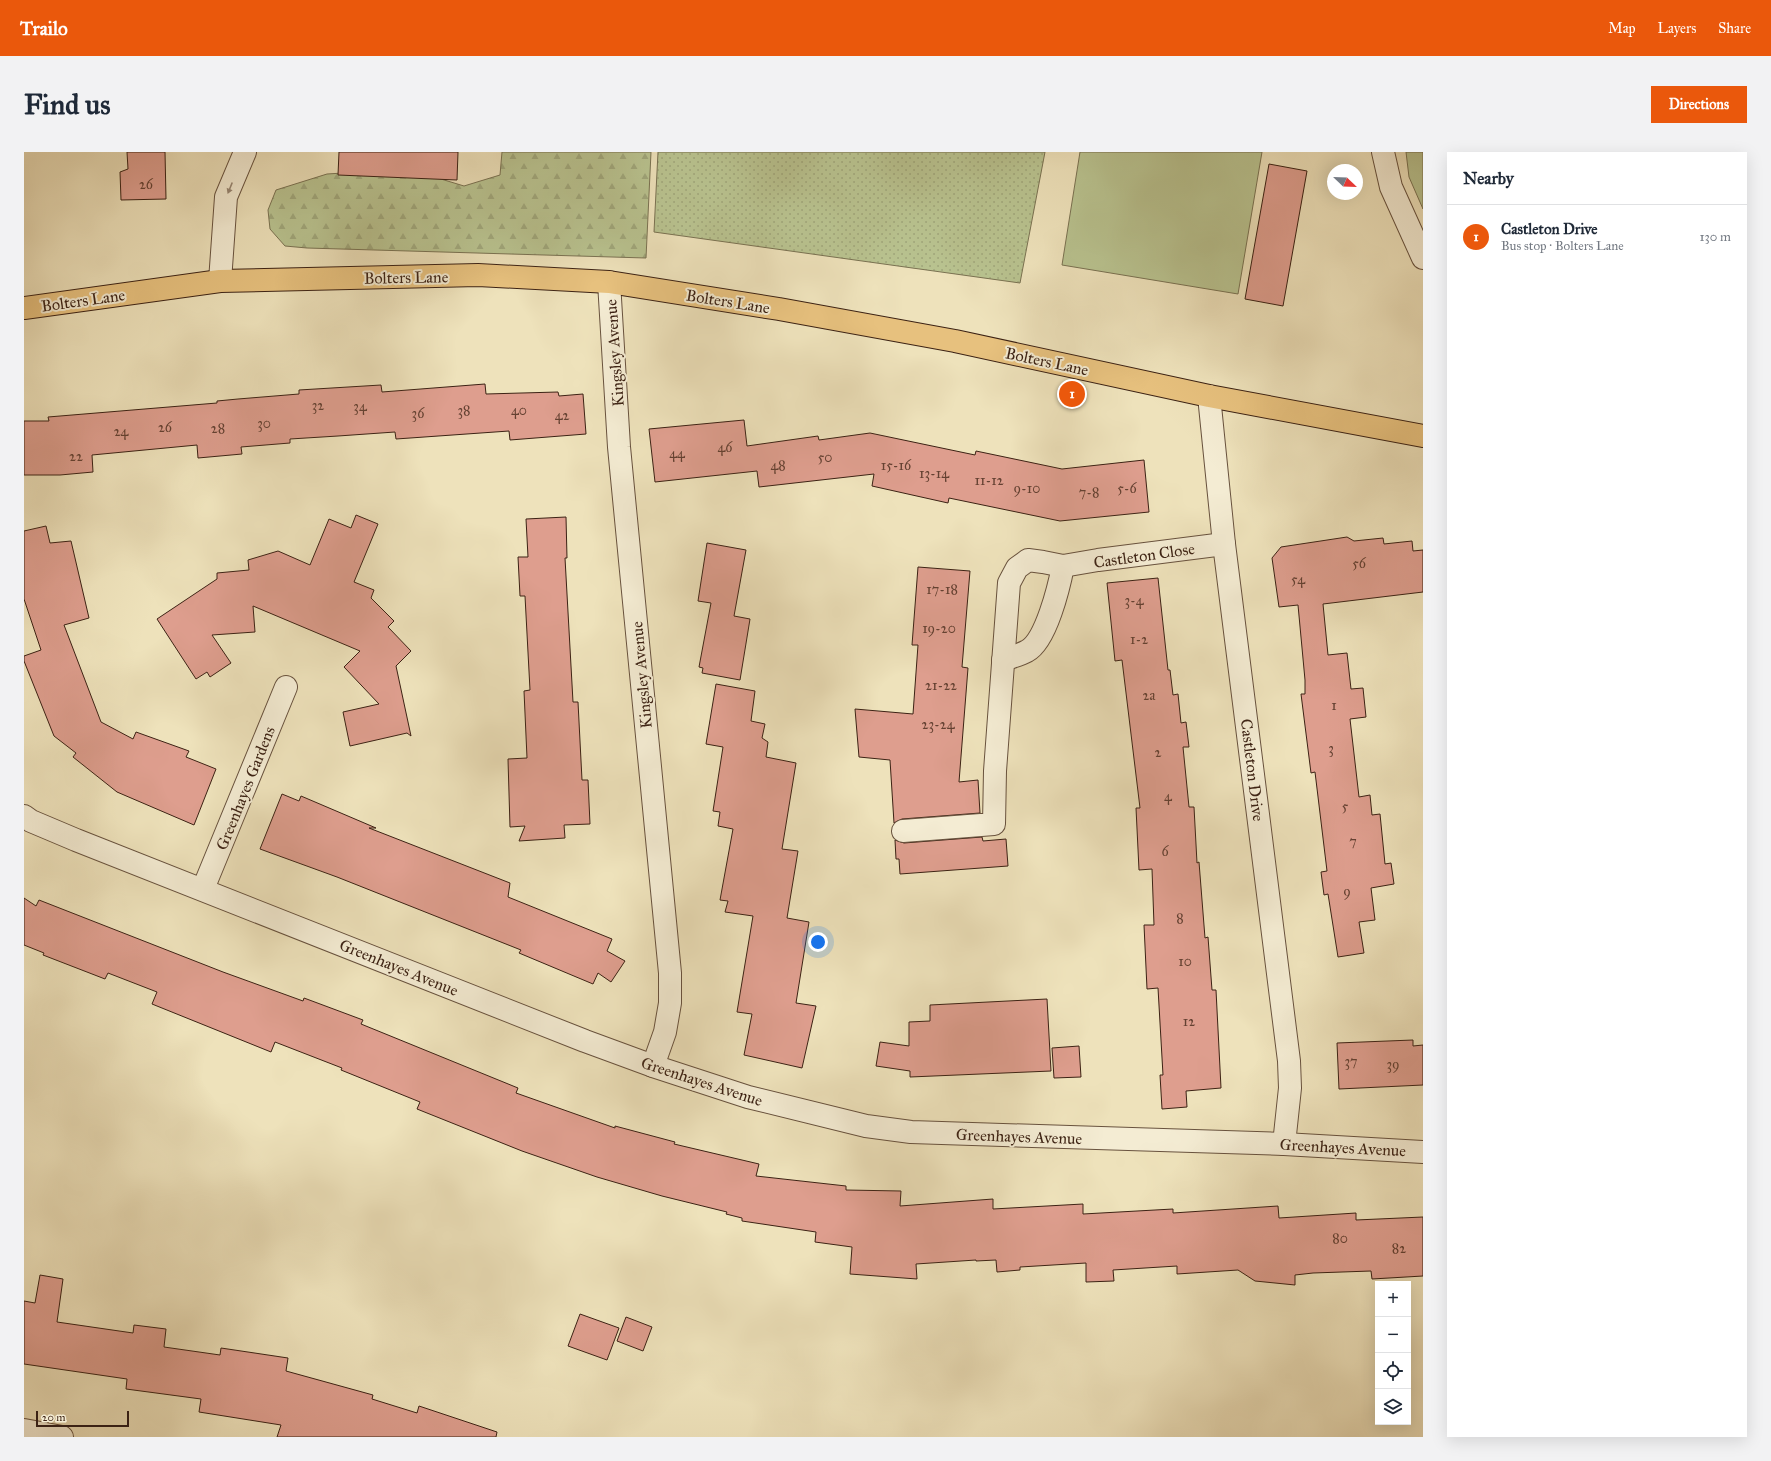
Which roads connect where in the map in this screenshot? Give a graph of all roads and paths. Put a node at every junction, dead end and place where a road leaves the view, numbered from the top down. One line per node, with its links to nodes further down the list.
1 (245, 152): 4 (street, one-way to 4)
2 (1383, 152): 3 (street)
3 (1423, 258)
4 (220, 281): 5 (main road, Bolters Lane); 6 (main road, Bolters Lane)
5 (609, 282): 7 (main road, Bolters Lane); 16 (street, Kingsley Avenue)
6 (24, 308)
7 (1209, 396): 8 (main road, Bolters Lane); 9 (street, Castleton Drive)
8 (1423, 436)
9 (1224, 544): 10 (street, Castleton Close); 17 (street, Castleton Drive)
10 (1063, 566): 11 (street); 11 (street, Castleton Close)
11 (1003, 660): 14 (street, Castleton Close)
12 (286, 687): 15 (street, Greenhayes Gardens)
13 (24, 816): 15 (street, Greenhayes Avenue)
14 (903, 831)
15 (204, 889): 16 (street, Greenhayes Avenue)
16 (653, 1066): 17 (street, Greenhayes Avenue)
17 (1284, 1144): 18 (street, Greenhayes Avenue)
18 (1423, 1152)
19 (24, 1430): 20 (street)
20 (62, 1437)

